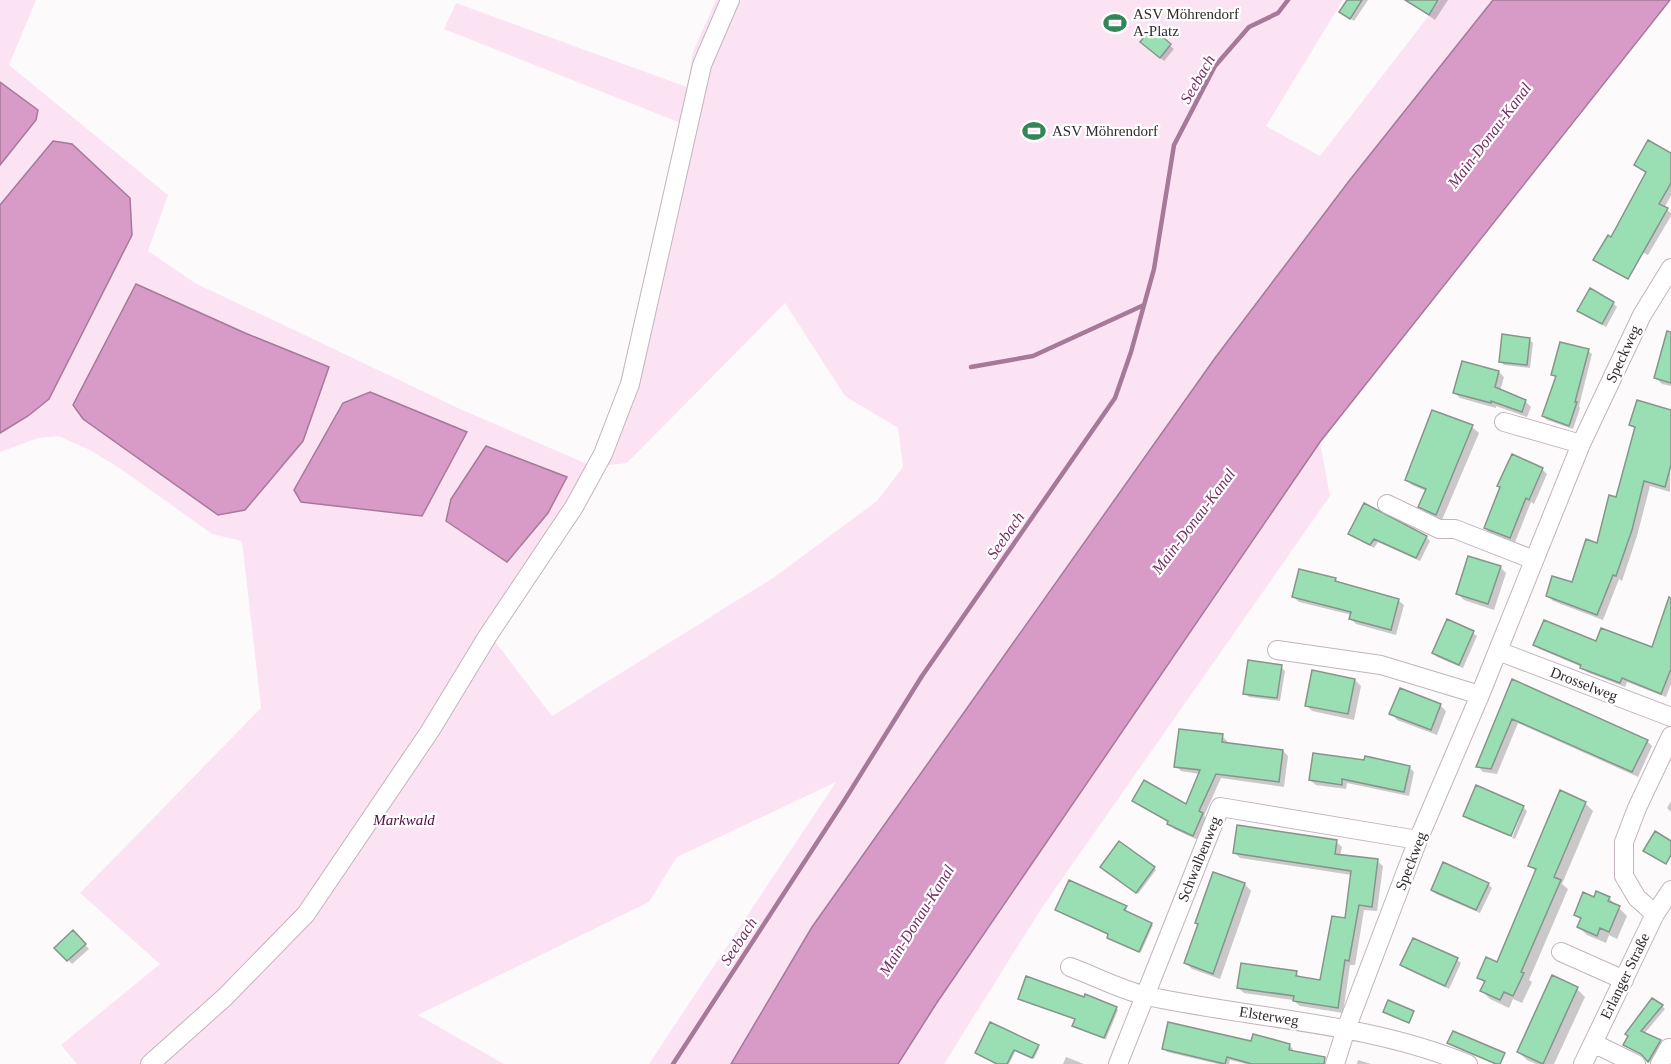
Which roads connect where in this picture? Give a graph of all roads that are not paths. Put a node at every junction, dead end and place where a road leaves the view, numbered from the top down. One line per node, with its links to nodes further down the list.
1 (730, 0): 21 (street)
2 (1671, 268): 4 (street, Speckweg)
3 (1504, 422): 4 (street)
4 (1581, 444): 6 (street, Speckweg)
5 (1387, 504): 6 (street)
6 (1534, 560): 8 (street, Speckweg)
7 (1277, 651): 9 (street)
8 (1498, 651): 9 (street, Speckweg); 10 (street, Drosselweg)
9 (1480, 695): 12 (street, Speckweg)
10 (1671, 717)
11 (1671, 736): 14 (street)
12 (1418, 840): 18 (street, Schwalbenweg); 19 (street, Speckweg)
13 (1670, 894): 14 (street, Erlanger Straße)
14 (1655, 914): 17 (street, Erlanger Straße)
15 (1561, 952): 17 (street)
16 (1071, 967): 18 (street, Elsterweg)
17 (1624, 980): 20 (street, Erlanger Straße)
18 (1145, 995): 19 (street, Elsterweg); 22 (street, Schwalbenweg)
19 (1346, 1029): 23 (street, Speckweg); 24 (street, Elsterweg)
20 (1593, 1043): 25 (street, Erlanger Straße); 26 (street)
21 (150, 1064)
22 (1118, 1064)
23 (1335, 1064)
24 (1468, 1064)
25 (1583, 1064)
26 (1636, 1064)

